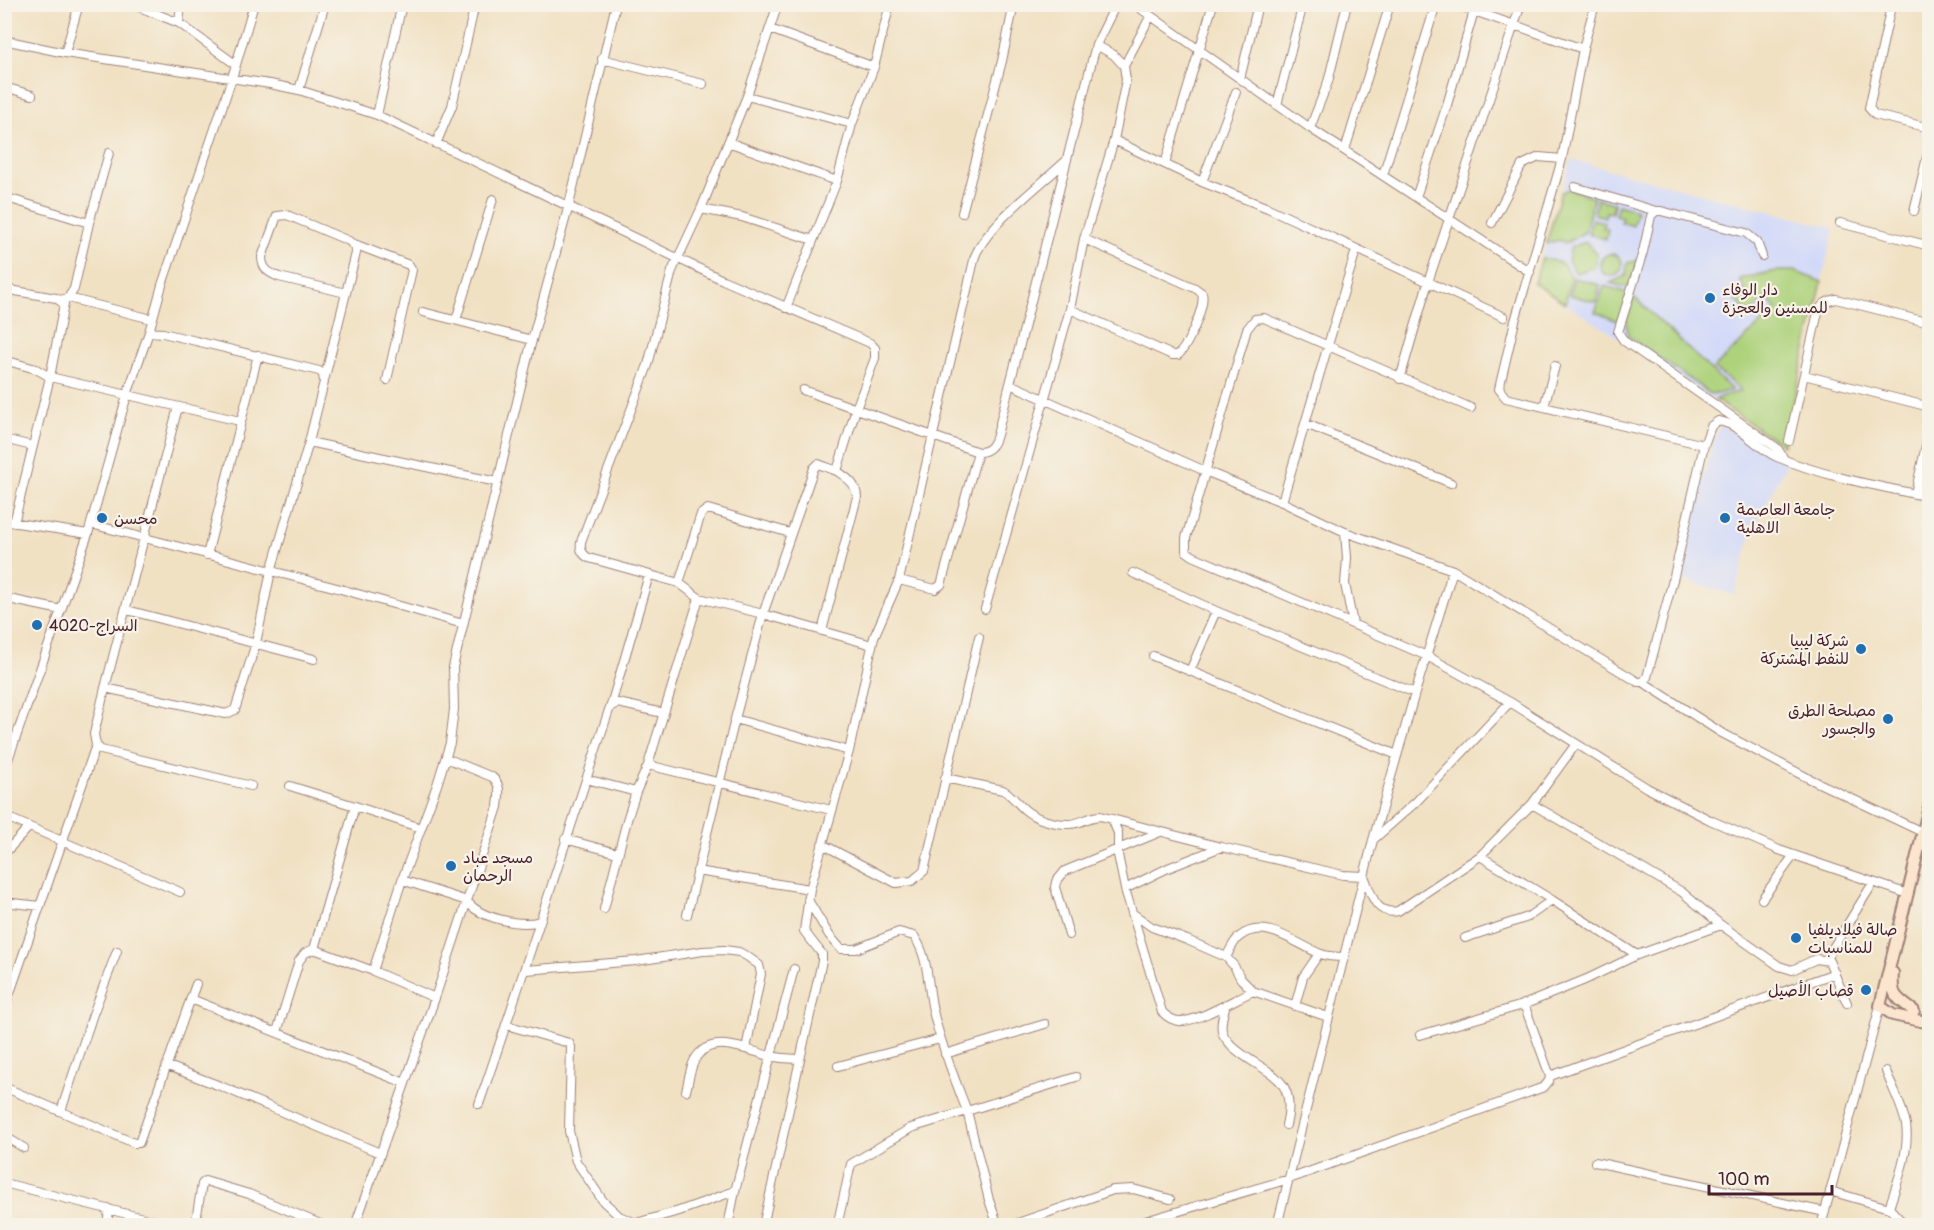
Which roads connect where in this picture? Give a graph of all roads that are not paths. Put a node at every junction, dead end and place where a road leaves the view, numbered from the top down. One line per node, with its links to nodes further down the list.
1 (79, 4): 33 (street)
2 (132, 4): 26 (street)
3 (181, 4): 26 (street)
4 (254, 4): 35 (street)
5 (325, 4): 42 (street)
6 (402, 4): 47 (street)
7 (476, 4): 53 (street)
8 (616, 4): 34 (street)
9 (778, 4): 28 (street)
10 (1014, 4): 71 (street)
11 (1116, 4): 30 (street)
12 (1134, 4): 25 (street)
13 (1213, 4): 32 (street)
14 (1258, 4): 39 (street)
15 (1303, 4): 46 (street)
16 (1347, 4): 49 (street)
17 (1390, 4): 55 (street)
18 (1436, 4): 60 (street)
19 (1454, 4): 23 (street)
20 (1521, 4): 27 (street)
21 (1595, 4): 31 (street)
22 (890, 5): 37 (street)
23 (1475, 8): 27 (street); 65 (street)
24 (1890, 11): 50 (street)
25 (1150, 17): 32 (street); 36 (street)
26 (179, 22): 35 (street)
27 (1513, 26): 31 (street); 72 (street)
28 (770, 29): 37 (street); 45 (street)
29 (4, 40): 33 (street)
30 (1096, 45): 36 (street); 58 (street)
31 (1583, 49): 57 (street)
32 (1200, 52): 39 (street); 59 (street)
33 (65, 53): 38 (street)
34 (602, 59): 40 (street); 67 (street)
35 (235, 64): 38 (street)
36 (1124, 66): 51 (street)
37 (874, 67): 48 (street)
38 (232, 78): 42 (street); 92 (street)
39 (1240, 79): 46 (street)
40 (703, 84)
41 (4, 87): 44 (street)
42 (299, 90): 47 (street)
43 (1236, 92): 62 (street)
44 (32, 95)
45 (747, 96): 48 (street); 52 (street)
46 (1277, 105): 49 (street)
47 (377, 115): 53 (street)
48 (852, 124): 61 (street)
49 (1310, 128): 55 (street)
50 (1929, 128)
51 (1114, 140): 59 (street); 76 (street)
52 (728, 142): 61 (street); 68 (street)
53 (436, 144): 67 (street)
54 (1929, 145): 70 (street)
55 (1345, 150): 60 (street)
56 (109, 153): 73 (street)
57 (1562, 159): 74 (street); 83 (street)
58 (1066, 161): 106 (street); 118 (street)
59 (1165, 164): 62 (street)
60 (1383, 175): 65 (street)
61 (837, 181): 77 (street)
62 (1202, 182): 80 (street)
63 (1575, 187): 69 (street)
64 (4, 197): 73 (street)
65 (1416, 197): 72 (street)
66 (493, 199): 93 (street)
67 (568, 205): 82 (street); 96 (street)
68 (702, 209): 77 (street); 82 (street)
69 (1656, 211): 81 (street); 125 (street)
70 (1914, 211)
71 (962, 213)
72 (1450, 220): 83 (street); 84 (street)
73 (89, 223): 87 (street)
74 (1492, 223)
75 (1840, 223): 79 (street)
76 (1084, 239): 89 (street); 89 (street)
77 (813, 240): 88 (street)
78 (354, 244): 86 (street); 86 (street); 105 (street)
79 (1929, 246)
80 (1356, 250): 84 (street); 97 (street)
81 (1762, 256)
82 (679, 259): 88 (street); 144 (street)
83 (1530, 272): 111 (street)
84 (1428, 282): 91 (street); 104 (street)
85 (4, 289): 87 (street)
86 (346, 293): 102 (street)
87 (64, 299): 92 (street); 103 (street)
88 (786, 308): 114 (street)
89 (1070, 309): 109 (street)
90 (423, 312): 93 (street)
91 (1504, 316)
92 (152, 319): 95 (street)
93 (456, 320): 96 (street)
94 (1929, 323): 101 (street)
95 (149, 332): 98 (street); 108 (street)
96 (532, 340): 128 (street)
97 (1328, 346): 104 (street); 116 (street); 127 (street)
98 (258, 355): 102 (street); 115 (street)
99 (4, 360): 103 (street)
100 (1555, 366): 111 (street)
101 (1804, 375): 112 (street); 120 (street)
102 (325, 377): 121 (street)
103 (50, 378): 108 (street); 123 (street)
104 (1400, 379): 113 (street)
105 (387, 380)
106 (1010, 384): 109 (street); 124 (street)
107 (803, 390): 114 (street)
108 (128, 395): 110 (street); 135 (street)
109 (1045, 400): 127 (street); 149 (street)
110 (178, 407): 115 (street); 139 (street)
111 (1544, 407): 122 (street)
112 (1929, 407)
113 (1471, 408)
114 (856, 409): 118 (street); 126 (street)
115 (240, 422): 140 (street)
116 (1305, 424): 129 (street); 132 (street)
117 (1929, 428): 130 (street)
118 (933, 435): 124 (street); 145 (street)
119 (4, 439): 123 (street)
120 (1789, 441)
121 (309, 442): 128 (street); 142 (street)
122 (1704, 445): 125 (street); 164 (street)
123 (32, 446): 134 (street)
124 (978, 452): 145 (street)
125 (1784, 459): 130 (street)
126 (837, 471): 137 (street); 156 (street)
127 (1205, 471): 132 (street); 155 (street)
128 (497, 482): 154 (street)
129 (1451, 483)
130 (1915, 494): 131 (street)
131 (1929, 497)
132 (1282, 502): 136 (street)
133 (4, 521): 134 (street)
134 (14, 524): 138 (street)
135 (91, 524): 138 (street); 139 (street)
136 (1345, 532): 141 (street); 155 (street)
137 (790, 533): 146 (street); 153 (street)
138 (88, 534): 150 (street)
139 (146, 538): 140 (street); 151 (street)
140 (207, 555): 142 (street)
141 (1453, 570): 161 (street); 164 (street)
142 (271, 571): 154 (street); 158 (street)
143 (1133, 573): 152 (street)
144 (649, 575): 146 (street); 168 (street)
145 (899, 580): 159 (street)
146 (679, 584): 148 (street)
147 (4, 598): 150 (street)
148 (699, 598): 153 (street); 169 (street)
149 (986, 609)
150 (61, 610): 177 (street)
151 (127, 610): 158 (street); 165 (street)
152 (1216, 611): 163 (street); 166 (street)
153 (763, 614): 156 (street); 170 (street)
154 (463, 624): 175 (street)
155 (1353, 624): 161 (street)
156 (822, 631): 159 (street)
157 (979, 638): 178 (street)
158 (256, 643): 162 (street); 165 (street)
159 (872, 645): 173 (street)
160 (1153, 656): 163 (street)
161 (1427, 656): 166 (street); 167 (street)
162 (314, 659)
163 (1190, 671): 174 (street)
164 (1643, 682): 193 (street)
165 (105, 688): 172 (street)
166 (1415, 693): 174 (street)
167 (1510, 702): 171 (street); 195 (street)
168 (611, 705): 169 (street); 179 (street)
169 (663, 713): 176 (street)
170 (735, 719): 173 (street); 180 (street)
171 (1576, 744): 185 (street); 202 (street)
172 (96, 745): 181 (street); 196 (street)
173 (849, 751): 187 (street)
174 (1397, 755): 195 (street)
175 (446, 758): 191 (street); 215 (street)
176 (648, 765): 180 (street); 183 (street)
177 (4, 771)
178 (945, 778): 189 (street); 197 (street)
179 (586, 779): 183 (street); 194 (street)
180 (719, 781): 187 (street); 204 (street)
181 (251, 786)
182 (290, 786): 186 (street)
183 (636, 792): 200 (street)
184 (1929, 803): 193 (street)
185 (1532, 804): 203 (street); 222 (street)
186 (355, 806): 191 (street); 225 (street)
187 (831, 810): 197 (street)
188 (4, 816): 190 (street)
189 (1112, 819): 192 (street); 199 (street)
190 (29, 827): 196 (street); 201 (street)
191 (421, 828): 206 (street)
192 (1160, 832): 198 (street); 199 (street)
193 (1923, 832): 211 (street)
194 (566, 839): 200 (street); 221 (street)
195 (1373, 840): 205 (street)
196 (62, 841): 210 (street); 217 (street)
197 (822, 844): 208 (street)
198 (1221, 847): 205 (street); 209 (street)
199 (1119, 848): 209 (street); 223 (street)
200 (617, 853): 218 (street)
201 (4, 854)
202 (1794, 855): 207 (street); 212 (street)
203 (1480, 856): 205 (street); 214 (street)
204 (697, 871): 208 (street); 220 (street)
205 (1364, 876): 231 (street)
206 (402, 880): 215 (street); 235 (street)
207 (1873, 883): 211 (street); 232 (street)
208 (810, 889): 213 (street)
209 (1125, 890): 219 (street)
210 (180, 892)
211 (1908, 894): 227 (street)
212 (1762, 899)
213 (808, 900): 255 (street); 259 (street)
214 (1552, 900): 224 (street); 229 (street)
215 (467, 901): 221 (street); 239 (street)
216 (4, 902): 217 (street)
217 (40, 906): 246 (street)
218 (604, 909)
219 (1131, 912): 230 (street); 242 (street)
220 (687, 915)
221 (540, 921): 234 (street)
222 (1721, 925): 229 (street); 232 (street)
223 (1069, 935)
224 (1465, 938)
225 (314, 949): 235 (street); 253 (street)
226 (117, 951): 269 (street)
227 (1894, 951): 245 (street); 247 (street)
228 (1319, 954): 230 (street); 231 (street); 244 (street)
229 (1637, 955): 243 (street)
230 (1226, 957): 238 (street)
231 (1344, 957): 248 (street)
232 (1826, 959): 236 (street)
233 (794, 969): 258 (street)
234 (526, 970): 252 (street); 256 (street)
235 (373, 971): 239 (street)
236 (1835, 974): 241 (street); 263 (street)
237 (196, 984): 240 (street)
238 (1253, 991): 242 (street); 244 (street)
239 (435, 998): 265 (street)
240 (191, 999): 253 (street); 260 (street)
241 (1847, 1003)
242 (1226, 1004): 271 (street)
243 (1524, 1004): 254 (street); 263 (street)
244 (1295, 1006): 248 (street)
245 (1880, 1006): 247 (street); 250 (street); 279 (street)
246 (4, 1010)
247 (1914, 1011): 249 (street)
248 (1328, 1017): 276 (street)
249 (1929, 1017)
250 (1929, 1023)
251 (1045, 1024): 257 (street)
252 (506, 1025): 268 (street); 278 (street)
253 (277, 1032): 265 (street)
254 (1420, 1035)
255 (940, 1039): 257 (street); 261 (street)
256 (746, 1049): 258 (street); 267 (street)
257 (945, 1054): 270 (street)
258 (770, 1056): 259 (street); 278 (street)
259 (798, 1059): 290 (street)
260 (168, 1066): 269 (street); 274 (street)
261 (838, 1066)
262 (1886, 1071): 281 (street)
263 (1550, 1076): 276 (street)
264 (1076, 1077): 270 (street)
265 (405, 1083): 274 (street)
266 (4, 1087): 269 (street)
267 (686, 1091)
268 (479, 1104)
269 (61, 1111)
270 (967, 1112): 291 (street); 292 (street)
271 (1286, 1125)
272 (4, 1136): 273 (street)
273 (24, 1148)
274 (380, 1153): 288 (street)
275 (1595, 1162): 283 (street)
276 (1289, 1179): 294 (street); 295 (street)
277 (4, 1183): 282 (street)
278 (735, 1191): 289 (street)
279 (1830, 1191): 281 (street); 283 (street)
280 (1170, 1198): 293 (street)
281 (1888, 1208): 297 (street)
282 (109, 1209): 284 (street); 285 (street)
283 (1825, 1212): 296 (street)
284 (163, 1223)
285 (107, 1226)
286 (195, 1226): 287 (street)
287 (325, 1226)
288 (354, 1226)
289 (728, 1226)
290 (763, 1226)
291 (837, 1226)
292 (998, 1226)
293 (1009, 1226)
294 (1128, 1226)
295 (1277, 1226)
296 (1821, 1226)
297 (1906, 1226)

